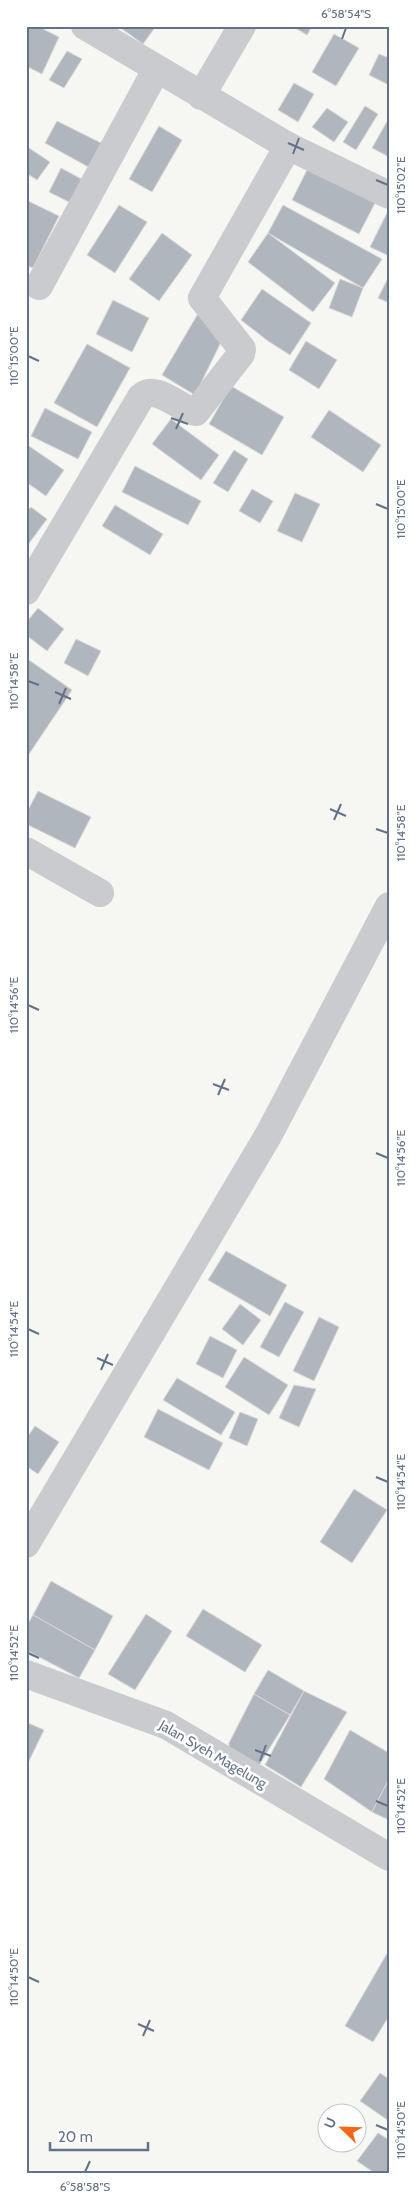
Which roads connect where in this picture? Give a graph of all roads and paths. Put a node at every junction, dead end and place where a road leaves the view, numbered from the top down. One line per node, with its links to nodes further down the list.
1 (85, 26): 3 (street)
2 (242, 26): 4 (street)
3 (156, 70): 4 (street); 7 (street)
4 (201, 96): 5 (street)
5 (288, 146): 6 (street); 8 (street)
6 (389, 195)
7 (39, 286)
8 (26, 591)
9 (26, 851): 10 (street)
10 (100, 893)
11 (389, 906): 12 (street)
12 (26, 1544)
13 (26, 1674): 14 (street, Jalan Syeh Magelung)
14 (389, 1857)

